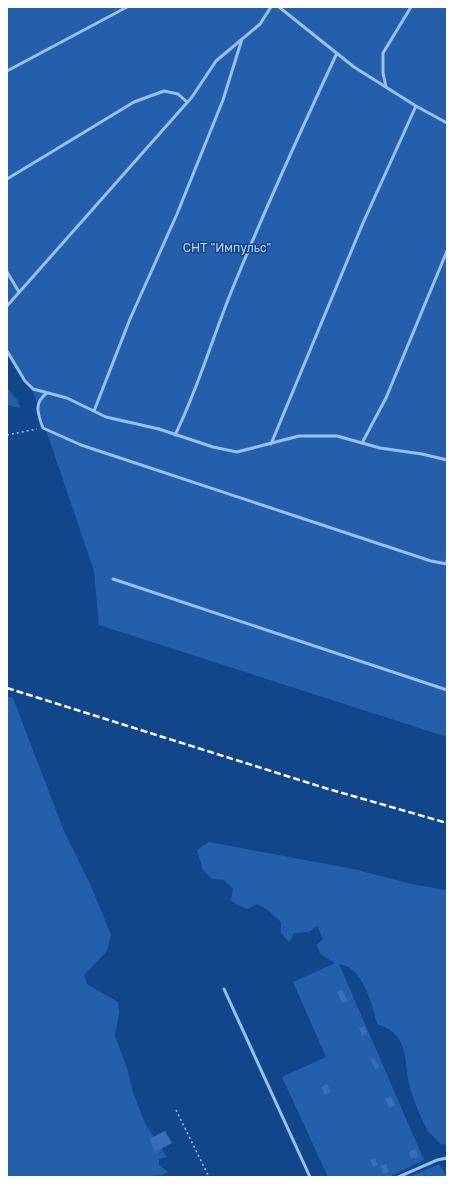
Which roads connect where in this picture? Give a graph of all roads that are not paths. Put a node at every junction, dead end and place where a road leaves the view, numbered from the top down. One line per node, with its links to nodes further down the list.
1 (127, 7): 7 (lane)
2 (271, 7): 5 (lane)
3 (279, 7): 6 (lane)
4 (411, 7): 8 (lane)
5 (242, 39): 9 (lane); 20 (lane)
6 (337, 53): 8 (lane); 21 (lane)
7 (7, 71)
8 (386, 87): 10 (lane)
9 (187, 102): 13 (lane); 16 (lane)
10 (416, 106): 12 (lane); 23 (lane)
11 (447, 117): 12 (lane)
12 (446, 122)
13 (7, 179)
14 (447, 251): 22 (lane)
15 (7, 272): 16 (lane)
16 (19, 292): 17 (lane)
17 (7, 306)
18 (7, 351): 19 (lane)
19 (47, 393): 20 (lane); 25 (lane)
20 (94, 411): 21 (lane)
21 (175, 435): 23 (lane)
22 (362, 443): 23 (lane); 24 (lane)
23 (271, 444)
24 (447, 460)
25 (447, 562)
26 (113, 579): 27 (lane)
27 (447, 690)
28 (224, 989): 30 (lane)
29 (447, 1158): 31 (lane)
30 (310, 1177)
31 (398, 1177)

